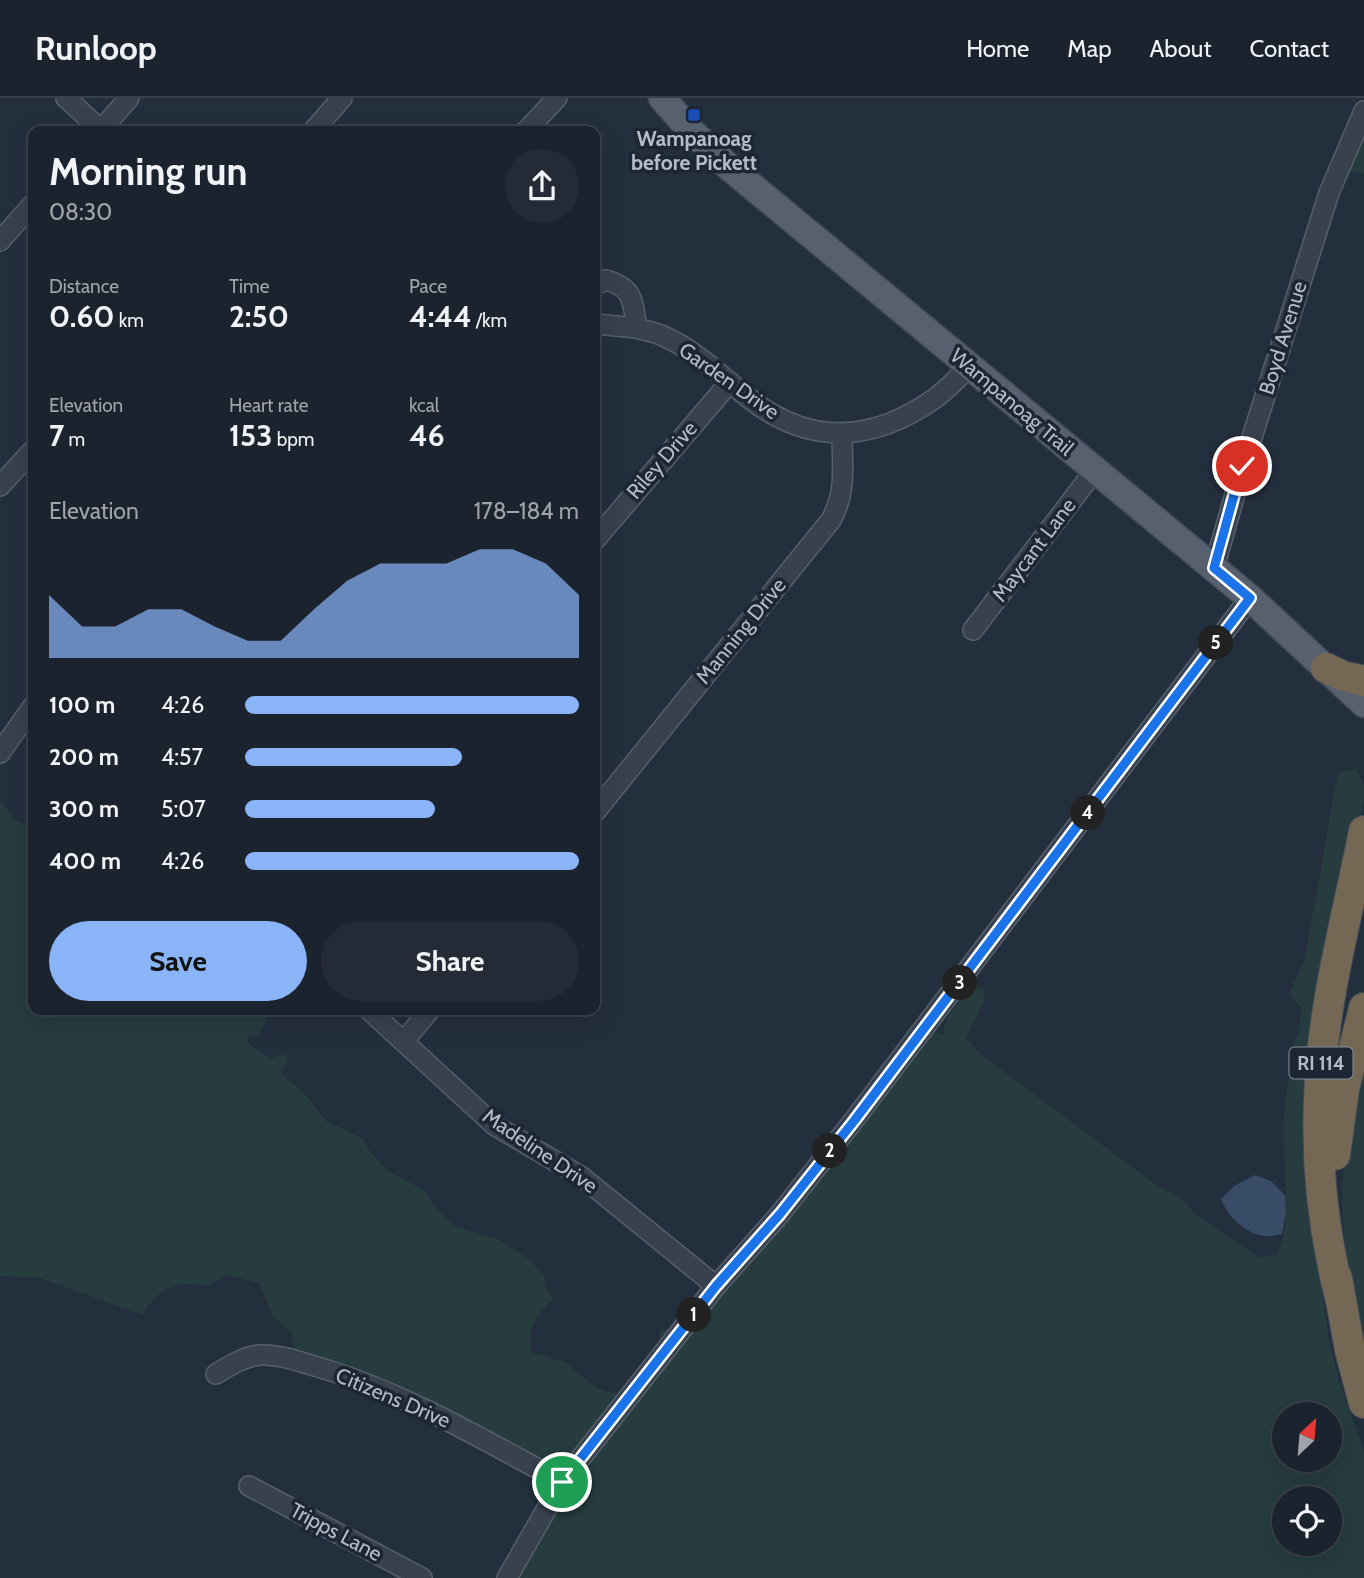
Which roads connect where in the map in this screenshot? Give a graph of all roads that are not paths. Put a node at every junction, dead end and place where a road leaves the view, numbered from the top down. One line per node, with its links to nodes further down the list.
1 (66, 98): 7 (street)
2 (129, 98): 8 (street)
3 (342, 98): 9 (street)
4 (557, 98): 10 (street)
5 (672, 102): 16 (main road, Wampanoag Trail)
6 (1364, 111): 23 (street, Boyd Avenue)
7 (96, 126)
8 (105, 126)
9 (317, 126)
10 (531, 126)
11 (28, 210): 12 (street)
12 (0, 241)
13 (600, 283): 15 (street)
14 (600, 324): 15 (street, Garden Drive)
15 (637, 328): 17 (street, Garden Drive)
16 (970, 367): 18 (street, Garden Drive); 20 (main road, Wampanoag Trail)
17 (730, 382): 18 (street, Garden Drive); 22 (street, Riley Drive)
18 (842, 434): 31 (street, Manning Drive)
19 (28, 455): 21 (street)
20 (1095, 470): 23 (main road, Wampanoag Trail); 25 (street, Maycant Lane)
21 (0, 486)
22 (600, 534)
23 (1214, 568): 24 (main road, Wampanoag Trail)
24 (1250, 598): 26 (main road, Wampanoag Trail); 37 (street)
25 (972, 630)
26 (1326, 668): 27 (highway); 28 (main road, Wampanoag Trail)
27 (1364, 681)
28 (1364, 704)
29 (28, 719): 30 (street)
30 (0, 753)
31 (600, 806)
32 (1364, 831): 38 (highway, RI 114)
33 (1364, 1008): 38 (highway)
34 (375, 1015): 36 (street, Madeline Drive)
35 (426, 1015): 36 (street)
36 (404, 1041): 37 (street, Madeline Drive)
37 (716, 1286): 41 (street)
38 (1340, 1297): 40 (highway, RI 114)
39 (216, 1374): 41 (street, Citizens Drive)
40 (1364, 1403)
41 (562, 1482): 44 (street)
42 (249, 1486): 43 (street, Tripps Lane)
43 (422, 1578)
44 (507, 1578)

